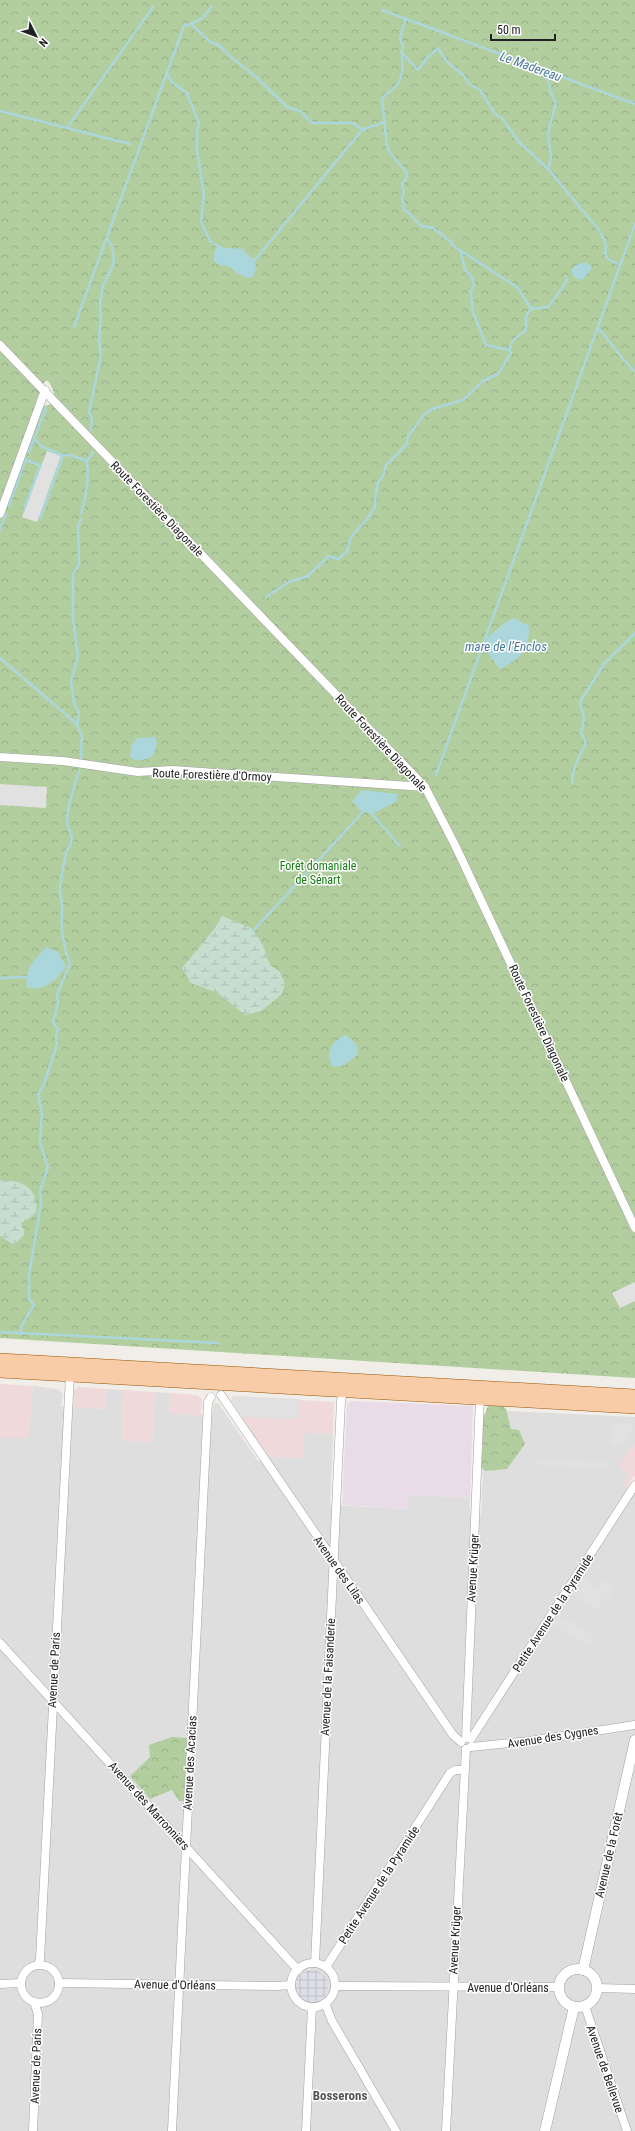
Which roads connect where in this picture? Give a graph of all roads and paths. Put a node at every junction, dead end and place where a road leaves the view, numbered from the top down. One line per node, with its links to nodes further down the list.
1 (0, 345): 2 (street, Route Forestière Diagonale)
2 (45, 390): 3 (street); 5 (street, Route Forestière Diagonale)
3 (0, 514)
4 (0, 757): 5 (street, Route Forestière d'Ormoy)
5 (425, 787): 6 (street, Route Forestière Diagonale)
6 (635, 1228)
7 (0, 1360): 15 (main road)
8 (0, 1371): 9 (main road)
9 (70, 1375): 10 (main road); 21 (street, Avenue de Paris)
10 (203, 1383): 11 (main road); 14 (street)
11 (230, 1384): 12 (main road); 13 (street)
12 (343, 1390): 16 (main road); 19 (street, Avenue de la Faisanderie)
13 (221, 1395): 14 (street); 19 (street, Avenue des Lilas)
14 (211, 1396): 26 (street, Avenue des Acacias)
15 (635, 1396)
16 (480, 1398): 17 (main road); 24 (street, Avenue Krüger)
17 (635, 1407)
18 (635, 1485): 24 (street, Petite Avenue de la Pyramide)
19 (333, 1562): 24 (street, Avenue des Lilas); 27 (street, Avenue de la Faisanderie)
20 (0, 1643): 21 (street, Avenue des Marronniers)
21 (52, 1700): 26 (street, Avenue des Marronniers); 28 (street, Avenue de Paris)
22 (635, 1725): 24 (street, Avenue des Cygnes)
23 (635, 1740): 31 (street, Avenue de la Forêt)
24 (467, 1743): 25 (street, Avenue Krüger)
25 (463, 1770): 29 (street, Petite Avenue de la Pyramide); 39 (street, Avenue Krüger)
26 (186, 1847): 30 (street, Avenue des Marronniers); 35 (street, Avenue des Acacias)
27 (315, 1963): 29 (street); 30 (street)
28 (38, 1965): 32 (street); 33 (street)
29 (326, 1967): 37 (street)
30 (298, 1970): 36 (street)
31 (583, 1970): 38 (street); 40 (street)
32 (20, 1983): 34 (street); 42 (street)
33 (59, 1983): 35 (street, Avenue d'Orléans); 42 (street)
34 (0, 1984)
35 (179, 1985): 36 (street, Avenue d'Orléans); 47 (street, Avenue des Acacias)
36 (291, 1985): 45 (street)
37 (336, 1986): 39 (street, Avenue d'Orléans); 43 (street)
38 (559, 1987): 39 (street, Avenue d'Orléans); 44 (street)
39 (453, 1988): 50 (street, Avenue Krüger)
40 (597, 1988): 41 (street); 44 (street)
41 (635, 1989)
42 (34, 2002): 46 (street, Avenue de Paris)
43 (325, 2003): 45 (street); 49 (street)
44 (580, 2006): 51 (street); 52 (street, Avenue de Bellevue)
45 (312, 2007): 48 (street)
46 (33, 2131)
47 (172, 2131)
48 (306, 2131)
49 (396, 2131)
50 (446, 2131)
51 (545, 2131)
52 (627, 2131)

